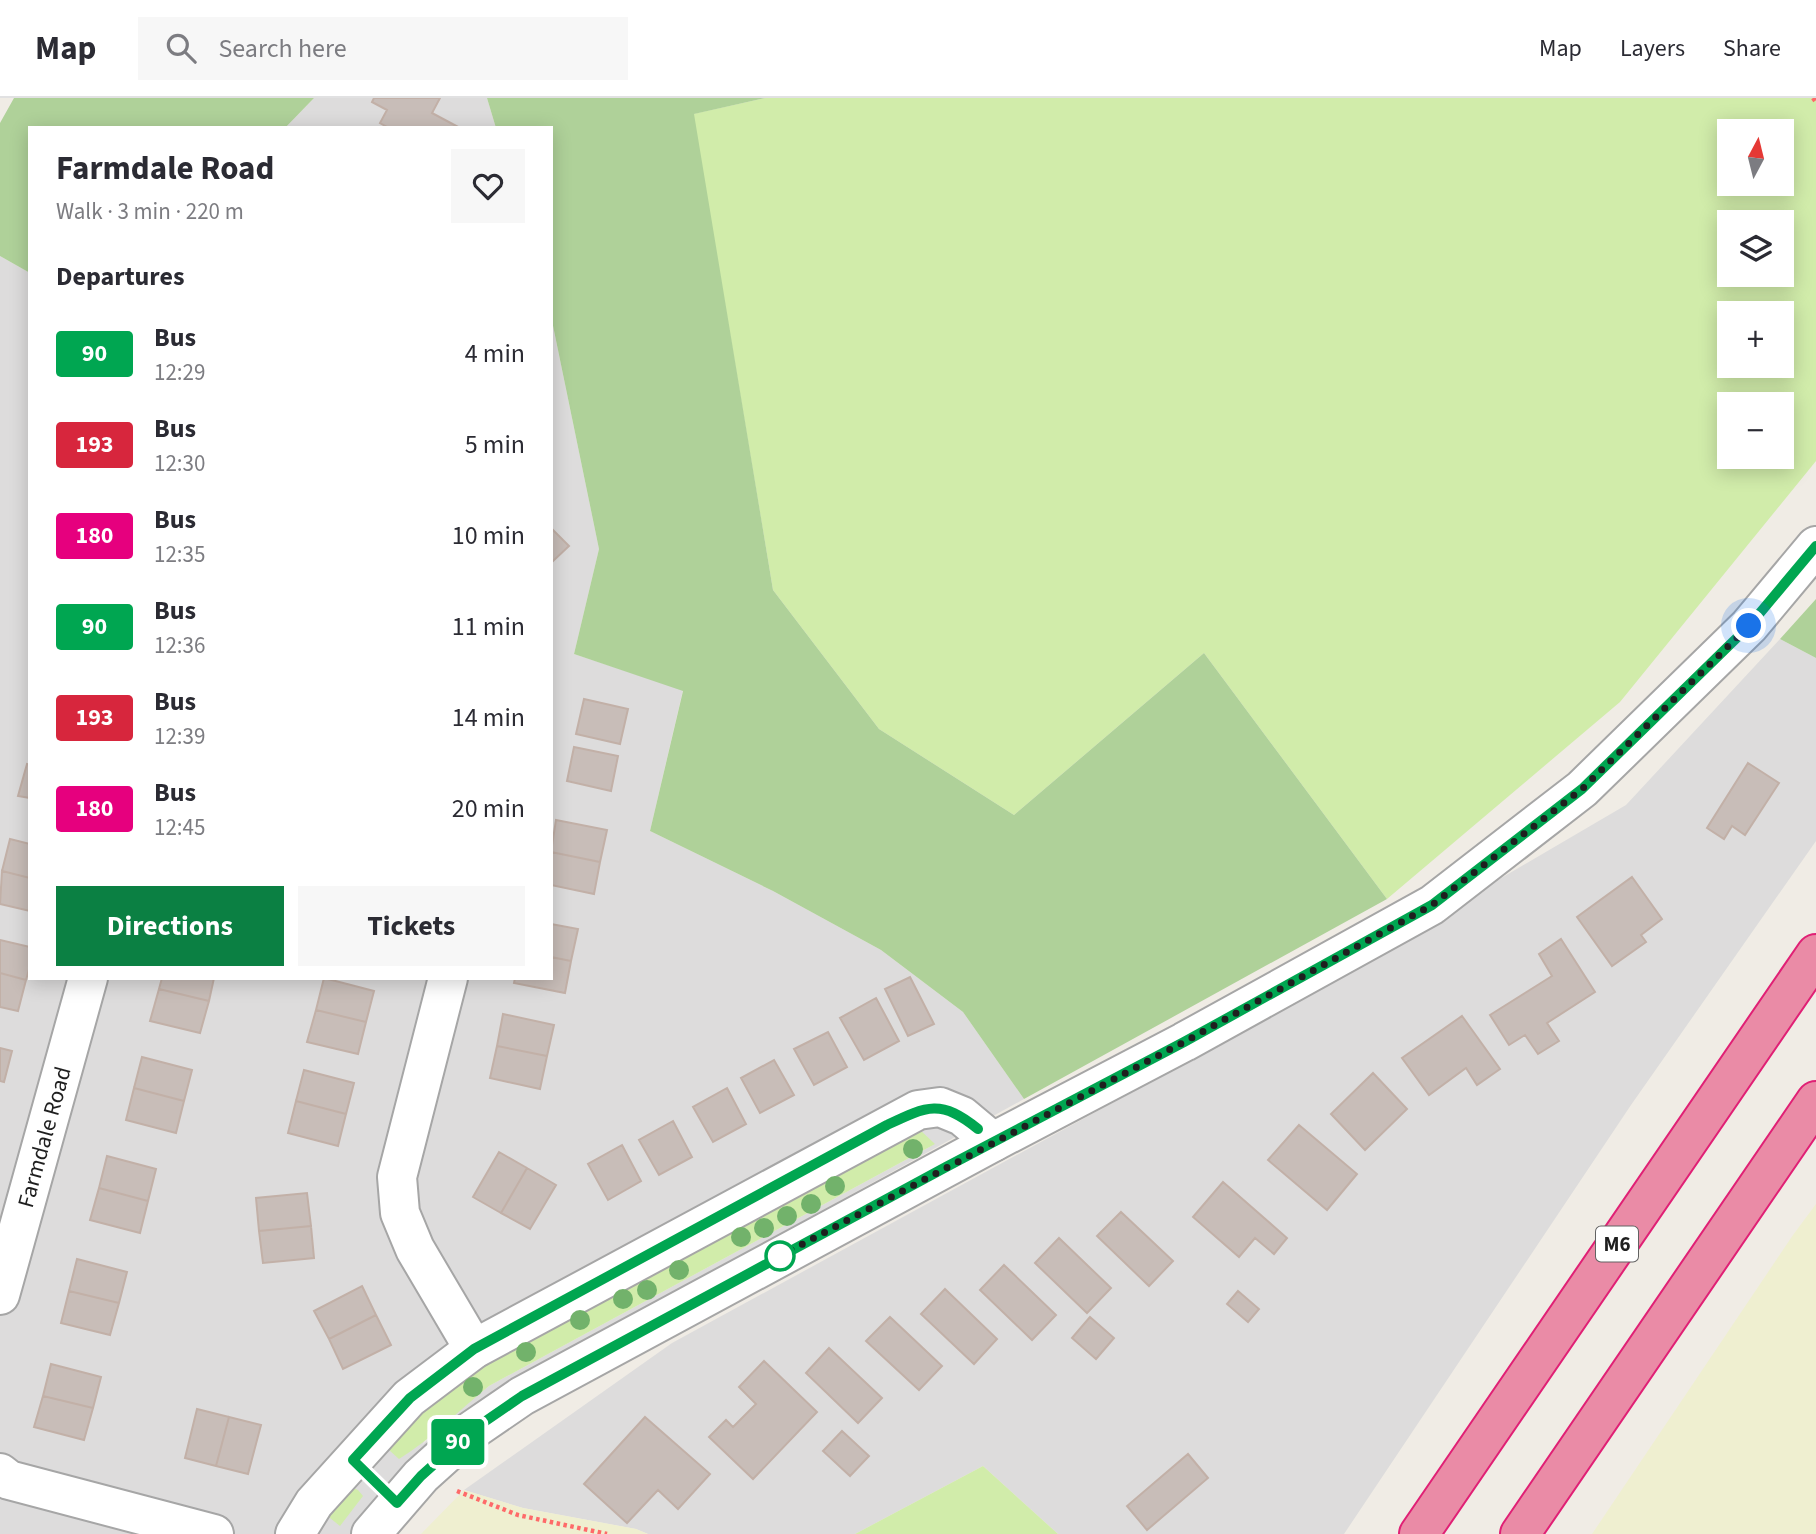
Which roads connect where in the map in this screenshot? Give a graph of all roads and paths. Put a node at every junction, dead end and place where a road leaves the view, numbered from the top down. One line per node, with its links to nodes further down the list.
1 (1816, 546): 6 (street)
2 (1816, 954): 16 (highway, M6)
3 (87, 980): 7 (street, Farmdale Road)
4 (447, 980): 8 (street)
5 (1816, 1101): 17 (highway)
6 (993, 1142): 8 (street); 11 (street)
7 (0, 1295)
8 (474, 1349): 9 (street)
9 (353, 1460): 11 (street); 13 (street)
10 (0, 1473): 12 (street)
11 (409, 1489): 14 (street); 15 (path)
12 (214, 1534)
13 (295, 1534)
14 (370, 1534)
15 (607, 1534)
16 (1419, 1534)
17 (1520, 1534)

